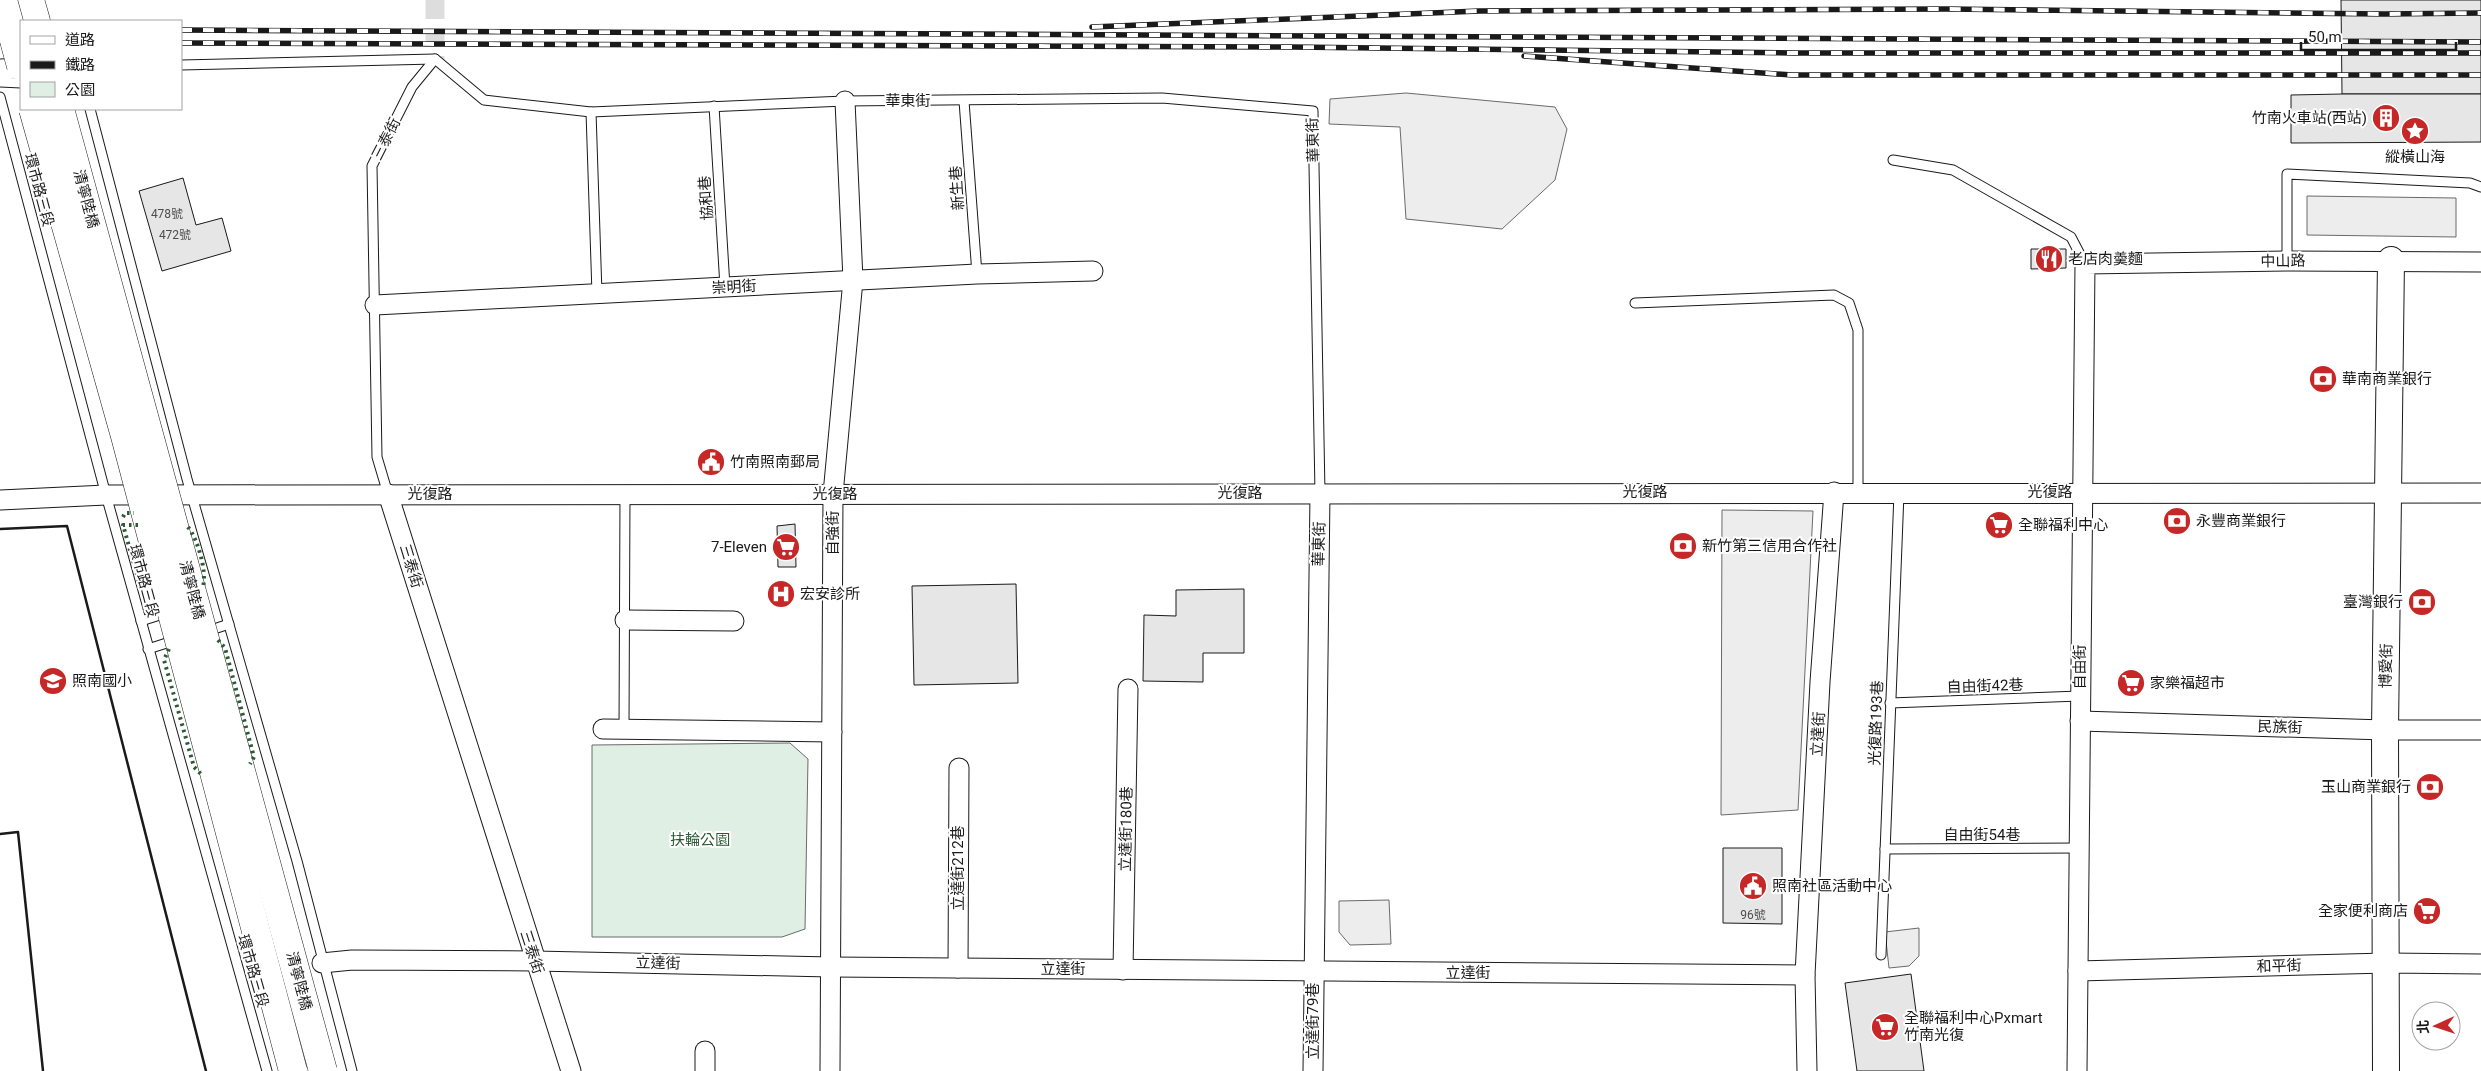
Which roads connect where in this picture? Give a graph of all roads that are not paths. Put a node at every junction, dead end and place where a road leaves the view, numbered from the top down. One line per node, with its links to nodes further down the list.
1 (3, 0): 5 (main road, bridge)
2 (30, 0): 3 (main road)
3 (36, 20)
4 (436, 59): 6 (lane); 18 (lane, 華東街); 31 (lane, 三泰街)
5 (20, 63)
6 (182, 65)
7 (20, 67): 8 (street)
8 (0, 69)
9 (0, 82): 10 (lane)
10 (20, 83)
11 (0, 97): 42 (lane, 環市路三段)
12 (844, 101): 13 (lane, 華東街); 14 (lane, 華東街); 27 (street, 自強街)
13 (964, 101): 26 (lane, 新生巷); 36 (lane, 華東街)
14 (714, 106): 18 (lane, 華東街); 28 (lane, 協和巷)
15 (33, 110): 76 (main road, 清寧陸橋, bridge)
16 (60, 110): 77 (main road, 清寧陸橋, bridge)
17 (90, 110): 43 (lane)
18 (591, 112): 29 (lane)
19 (1893, 160): 24 (lane)
20 (2480, 185): 21 (lane)
21 (2287, 260): 22 (street, 中山路); 24 (street, 中山路)
22 (2391, 260): 23 (street, 中山路); 37 (street, 博愛街)
23 (2481, 262)
24 (2085, 264): 35 (street, 自由街)
25 (1093, 271): 26 (street, 崇明街)
26 (977, 274): 27 (street, 崇明街)
27 (853, 280): 28 (street, 崇明街); 41 (street, 自強街)
28 (725, 287): 29 (street, 崇明街)
29 (597, 294): 31 (street, 崇明街)
30 (1634, 303): 33 (lane)
31 (374, 305): 39 (lane, 三泰街)
32 (1834, 492): 33 (street, 光復路); 36 (street, 光復路); 73 (street, 立達街)
33 (1858, 492): 34 (street, 光復路)
34 (1899, 492): 35 (street, 光復路); 53 (lane, 光復路193巷)
35 (2082, 492): 37 (street, 光復路); 52 (street, 自由街)
36 (1320, 493): 41 (street, 光復路); 71 (street, 華東街)
37 (2389, 493): 38 (street, 光復路); 57 (street, 博愛街)
38 (2481, 493)
39 (388, 494): 40 (street, 光復路); 43 (street, 光復路); 64 (street, 三泰街)
40 (626, 494): 41 (street, 光復路); 46 (lane)
41 (833, 494): 59 (street, 自強街)
42 (106, 495): 43 (street, 光復路); 44 (street, 光復路); 48 (lane, 環市路三段)
43 (191, 495): 45 (lane)
44 (0, 500)
45 (213, 600): 48 (lane); 49 (lane)
46 (625, 620): 47 (street); 56 (lane)
47 (734, 620)
48 (141, 621): 50 (lane, 環市路三段)
49 (228, 624): 50 (lane); 65 (lane)
50 (148, 649): 75 (lane, 環市路三段)
51 (1128, 689): 70 (street, 立達街180巷)
52 (2080, 696): 53 (lane, 自由街42巷); 54 (street, 自由街)
53 (1890, 703): 62 (lane, 光復路193巷)
54 (2080, 721): 57 (street, 民族街); 61 (street, 自由街)
55 (603, 729): 56 (street)
56 (624, 730): 59 (street)
57 (2385, 730): 58 (street, 民族街); 66 (street, 博愛街)
58 (2481, 730)
59 (832, 732): 68 (street, 自強街)
60 (959, 768): 69 (street, 立達街212巷)
61 (2078, 848): 62 (lane, 自由街54巷); 72 (street, 自由街)
62 (1885, 849): 63 (lane, 光復路193巷)
63 (1881, 955)
64 (534, 961): 65 (street, 立達街); 68 (street, 立達街); 79 (street, 三泰街)
65 (322, 963): 78 (lane)
66 (2387, 963): 67 (street, 和平街); 72 (street, 和平街); 85 (street, 博愛街)
67 (2481, 964)
68 (831, 967): 69 (street, 立達街); 81 (street, 自強街)
69 (958, 968): 70 (street, 立達街)
70 (1123, 970): 71 (street, 立達街)
71 (1314, 971): 73 (street, 立達街); 82 (street, 立達街79巷)
72 (2078, 971): 84 (street, 自由街)
73 (1805, 975): 83 (street, 立達街)
74 (706, 1051): 80 (street)
75 (267, 1071)
76 (292, 1071)
77 (323, 1071)
78 (352, 1071)
79 (571, 1071)
80 (705, 1071)
81 (830, 1071)
82 (1313, 1071)
83 (1807, 1071)
84 (2077, 1071)
85 (2386, 1071)

